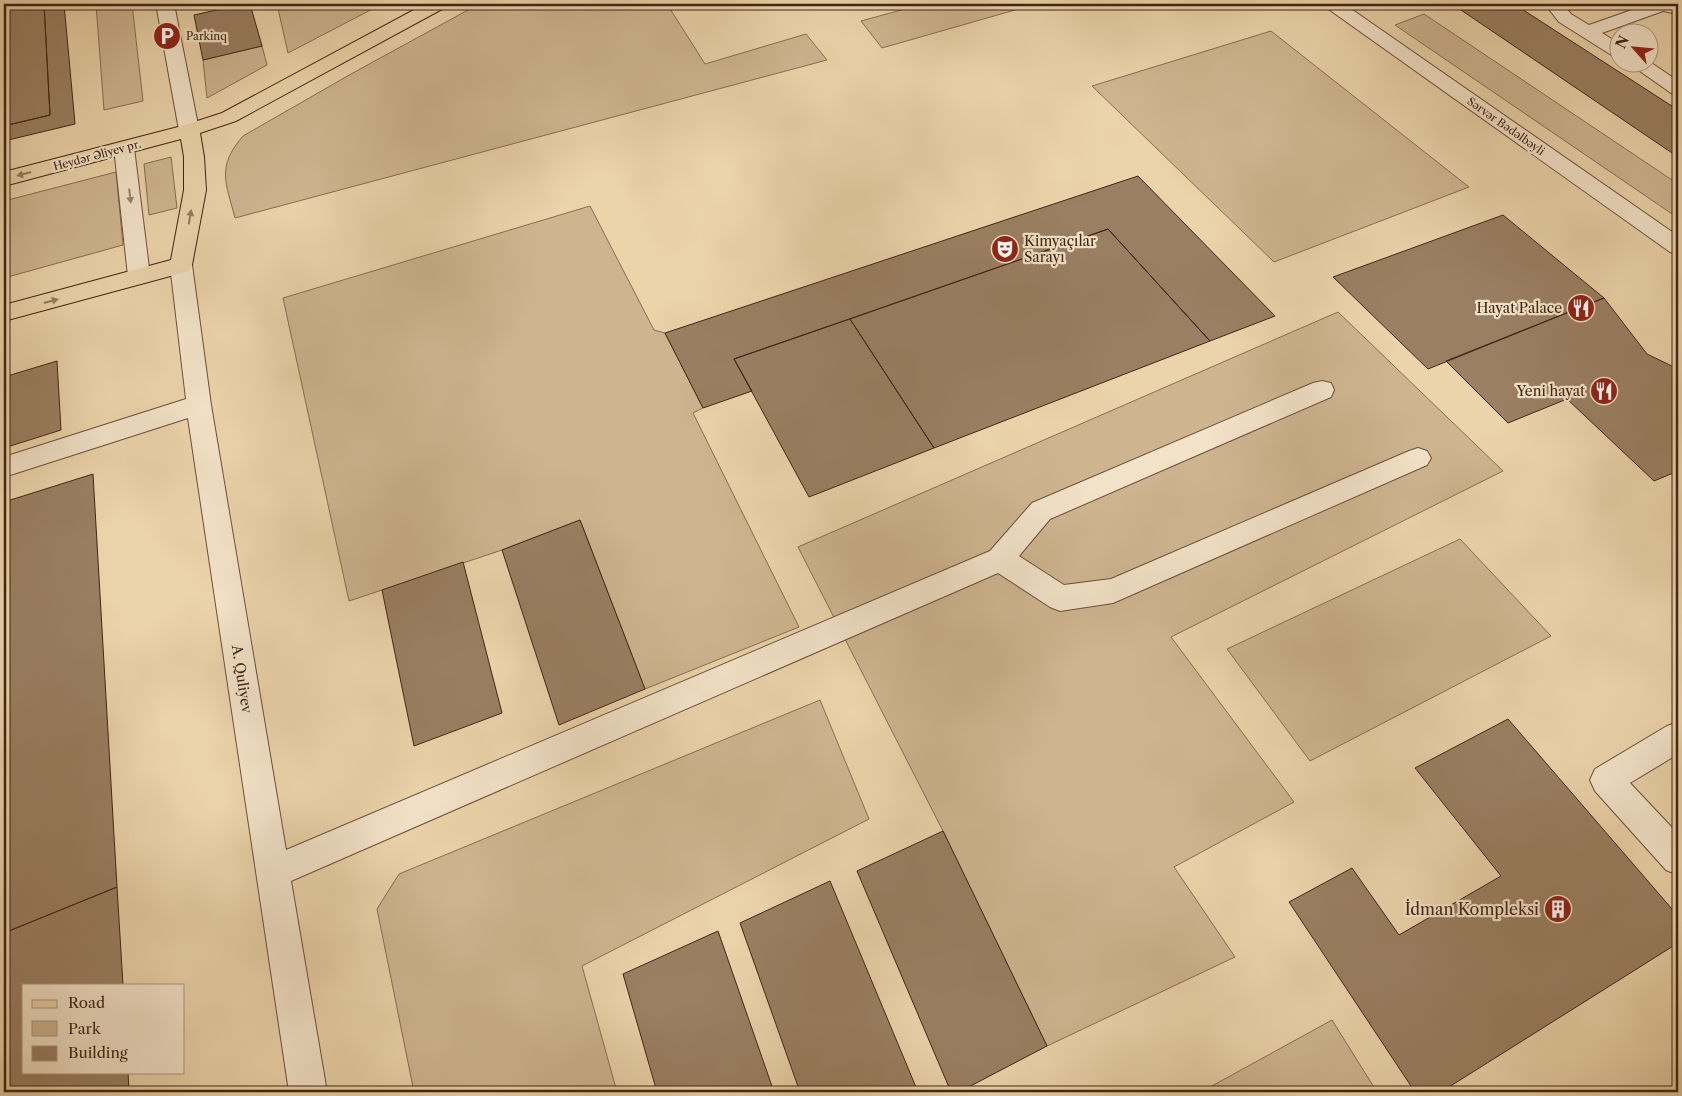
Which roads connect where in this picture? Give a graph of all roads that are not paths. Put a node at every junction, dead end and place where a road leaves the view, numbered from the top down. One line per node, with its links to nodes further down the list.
1 (165, 4): 10 (street)
2 (1333, 4): 13 (street, Sərvər Bədəlbəyli)
3 (1558, 4): 6 (street)
4 (433, 6): 10 (main road, Heydər Əliyev pr.)
5 (1678, 9): 6 (street)
6 (1587, 32): 7 (street)
7 (1610, 46)
8 (1652, 72): 9 (street)
9 (1678, 89)
10 (189, 130): 11 (main road, Heydər Əliyev pr.); 14 (main road, one-way to 10)
11 (124, 148): 12 (main road, Heydər Əliyev pr., one-way to 12); 15 (street, one-way to 15)
12 (4, 179)
13 (1678, 247)
14 (181, 265): 15 (main road); 18 (street, A. Quliyev)
15 (140, 276): 16 (main road, one-way to 15)
16 (4, 314)
17 (1322, 390): 21 (street)
18 (199, 405): 20 (street); 24 (street, A. Quliyev)
19 (1418, 458): 21 (street)
20 (4, 467)
21 (1000, 559): 24 (street)
22 (1678, 737): 23 (street)
23 (1678, 858)
24 (273, 872): 25 (street, A. Quliyev)
25 (308, 1092)

